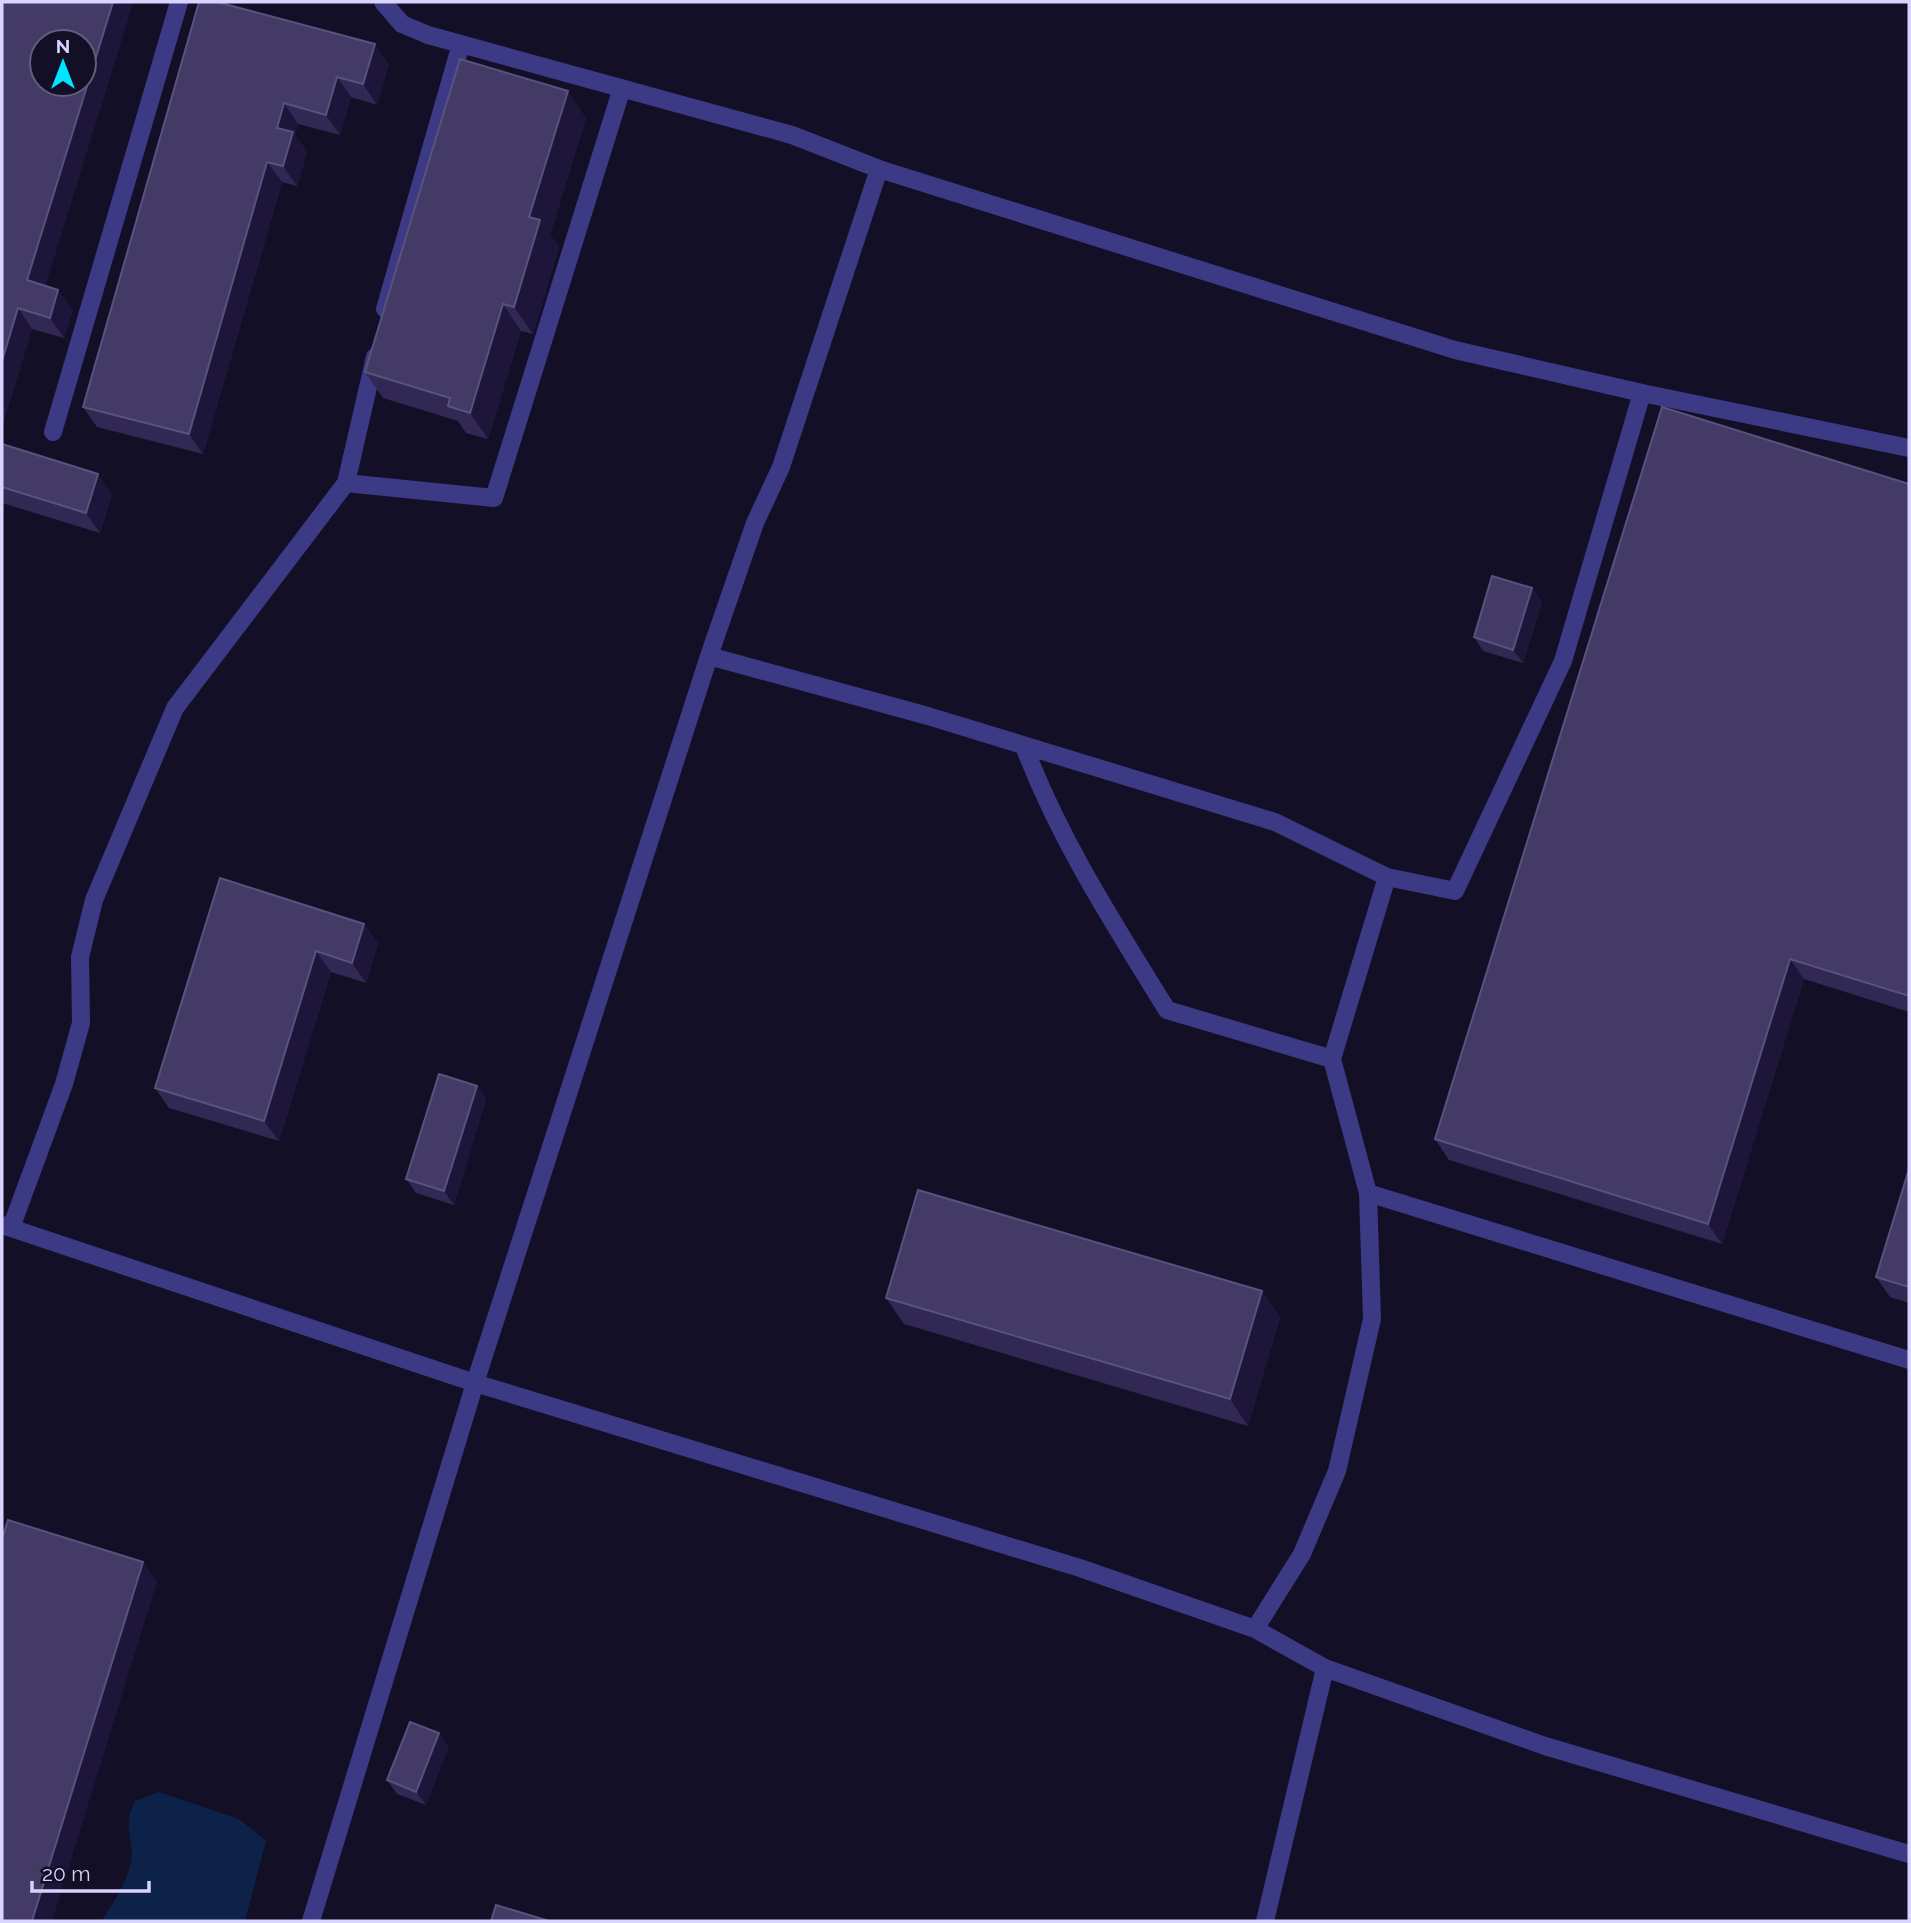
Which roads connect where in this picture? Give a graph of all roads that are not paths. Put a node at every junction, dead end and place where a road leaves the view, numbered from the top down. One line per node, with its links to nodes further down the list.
1 (178, 2): 7 (lane)
2 (383, 2): 3 (lane)
3 (461, 44): 4 (lane); 9 (lane)
4 (622, 88): 5 (lane); 9 (lane)
5 (879, 169): 6 (lane); 10 (lane)
6 (1643, 393): 8 (lane); 12 (lane)
7 (52, 432)
8 (1909, 448)
9 (346, 483): 15 (lane)
10 (709, 656): 11 (lane); 17 (lane)
11 (1024, 746): 12 (lane); 13 (lane)
12 (1387, 877): 13 (lane)
13 (1332, 1059): 14 (lane)
14 (1368, 1193): 16 (lane); 18 (lane)
15 (6, 1226): 17 (lane)
16 (1909, 1360)
17 (475, 1383): 18 (lane); 21 (lane)
18 (1255, 1629): 19 (lane)
19 (1325, 1668): 20 (lane); 22 (lane)
20 (1909, 1854)
21 (311, 1921)
22 (1265, 1921)

